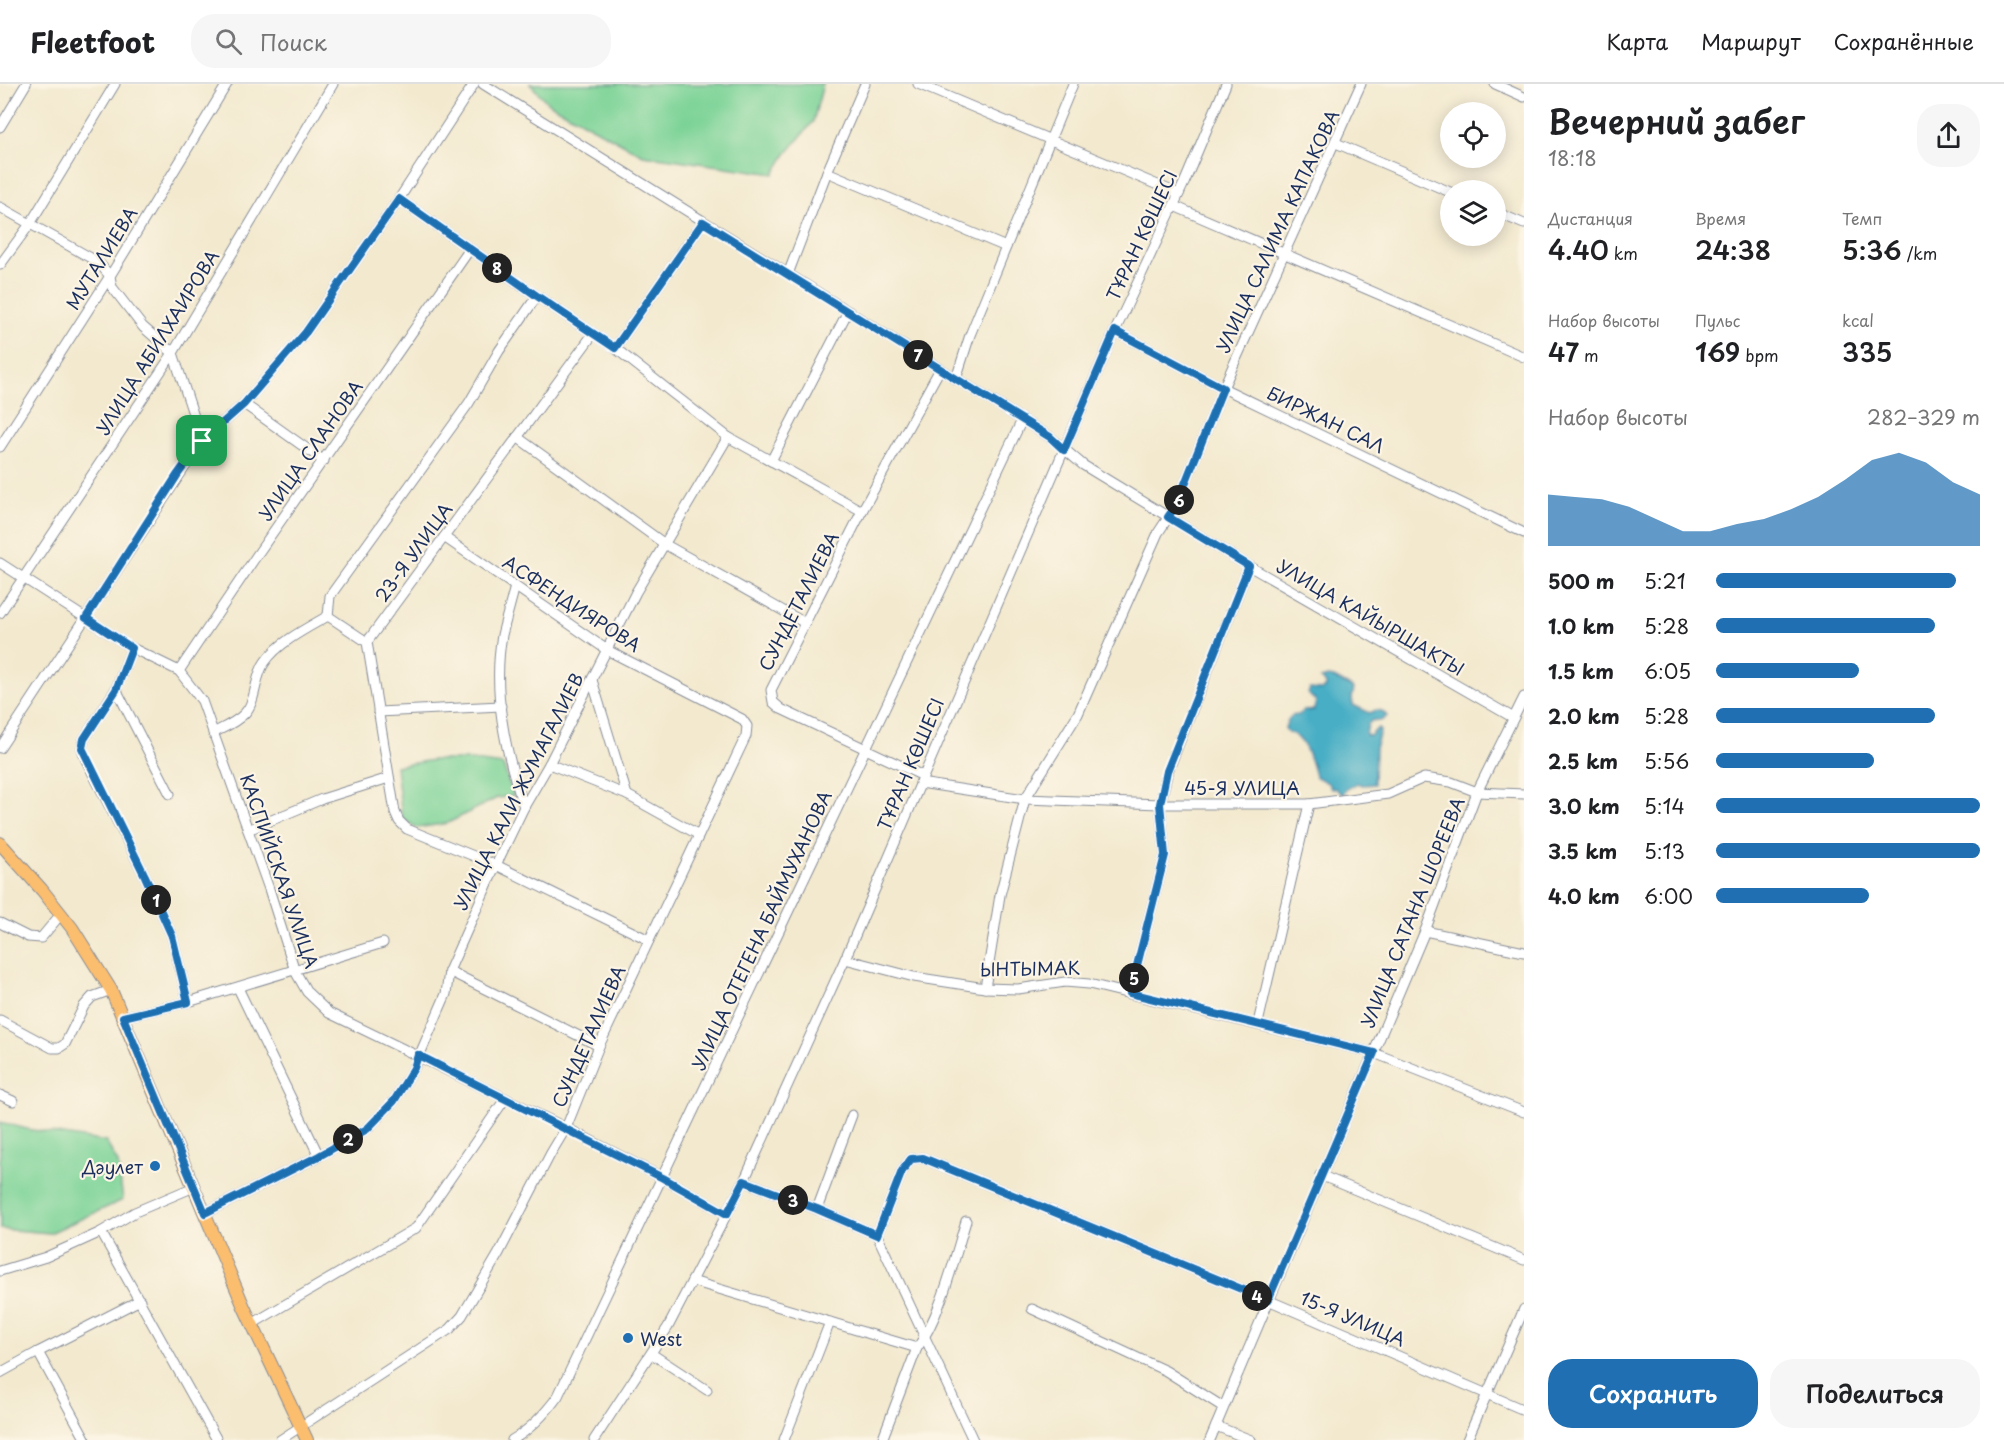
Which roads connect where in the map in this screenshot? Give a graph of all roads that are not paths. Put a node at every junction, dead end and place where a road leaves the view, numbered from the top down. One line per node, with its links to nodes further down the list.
1 (26, 84): 14 (street)
2 (115, 84): 25 (street)
3 (227, 84): 32 (street, МУТАЛИЕВА)
4 (333, 84): 38 (street, УЛИЦА АБИЛХАИРОВА)
5 (474, 84): 20 (street)
6 (483, 84): 24 (street, УЛИЦА КАЙЫРШАКТЫ)
7 (865, 84): 17 (street)
8 (918, 84): 15 (street)
9 (1073, 84): 15 (street)
10 (1226, 84): 19 (street, ТҰРАН КӨШЕСІ)
11 (1361, 84): 16 (street, УЛИЦА САЛИМА КАПАКОВА)
12 (1495, 84): 13 (street)
13 (1524, 97)
14 (0, 128)
15 (1050, 139): 19 (street); 27 (street)
16 (1336, 143): 18 (street); 29 (street, УЛИЦА САЛИМА КАПАКОВА)
17 (827, 172): 27 (street); 31 (street)
18 (1440, 188)
19 (1179, 194): 21 (street, ТҰРАН КӨШЕСІ)
20 (399, 199): 28 (street); 43 (street)
21 (1174, 206): 29 (street); 35 (street, ТҰРАН КӨШЕСІ)
22 (0, 207): 25 (street)
23 (1506, 216): 26 (street)
24 (703, 222): 31 (street, УЛИЦА КАЙЫРШАКТЫ); 37 (street)
25 (30, 224): 30 (street); 32 (street)
26 (1524, 224)
27 (1006, 247): 41 (street)
28 (470, 249): 33 (street); 50 (street, УЛИЦА СЛАНОВА)
29 (1284, 254): 39 (street); 42 (street, УЛИЦА САЛИМА КАПАКОВА)
30 (0, 266)
31 (788, 273): 34 (street, УЛИЦА КАЙЫРШАКТЫ)
32 (110, 276): 38 (street); 48 (street, МУТАЛИЕВА)
33 (537, 296): 36 (street); 62 (street)
34 (848, 311): 40 (street, УЛИЦА КАЙЫРШАКТЫ); 51 (street)
35 (1115, 331): 42 (street, БИРЖАН САЛ); 49 (street, ТҰРАН КӨШЕСІ)
36 (593, 334): 37 (street); 45 (street, 23-Я УЛИЦА)
37 (615, 348): 46 (street)
38 (173, 353): 47 (street); 59 (street, УЛИЦА АБИЛХАИРОВА)
39 (1524, 357)
40 (940, 369): 41 (street, УЛИЦА КАЙЫРШАКТЫ); 52 (street, СУНДЕТАЛИЕВА)
41 (956, 379): 44 (street, УЛИЦА КАЙЫРШАКТЫ)
42 (1223, 388): 53 (street, УЛИЦА САЛИМА КАПАКОВА); 54 (street, БИРЖАН САЛ)
43 (244, 404): 47 (street); 50 (street)
44 (1022, 420): 49 (street, УЛИЦА КАЙЫРШАКТЫ); 79 (street, УЛИЦА ОТЕГЕНА БАЙМУХАНОВА)
45 (518, 437): 55 (street, 23-Я УЛИЦА); 56 (street)
46 (728, 438): 51 (street); 56 (street, УЛИЦА КАЛИ ЖУМАГАЛИЕВ)
47 (202, 441): 63 (street)
48 (0, 447)
49 (1064, 450): 53 (street, УЛИЦА КАЙЫРШАКТЫ); 82 (street, ТҰРАН КӨШЕСІ)
50 (324, 461): 68 (street, УЛИЦА СЛАНОВА)
51 (771, 461): 52 (street)
52 (862, 511): 64 (street, СУНДЕТАЛИЕВА)
53 (1168, 517): 58 (street, УЛИЦА КАЙЫРШАКТЫ); 87 (street, УЛИЦА САЛИМА КАПАКОВА)
54 (1524, 533)
55 (444, 537): 60 (street, АСФЕНДИЯРОВА); 65 (street, 23-Я УЛИЦА)
56 (666, 544): 64 (street); 67 (street, УЛИЦА КАЛИ ЖУМАГАЛИЕВ)
57 (0, 563): 59 (street, КАСПИЙСКАЯ УЛИЦА)
58 (1249, 566): 75 (street, УЛИЦА КАЙЫРШАКТЫ); 88 (street)
59 (22, 578): 61 (street, УЛИЦА АБИЛХАИРОВА); 63 (street, КАСПИЙСКАЯ УЛИЦА)
60 (515, 586): 67 (street, АСФЕНДИЯРОВА); 72 (street)
61 (0, 613)
62 (328, 616): 65 (street); 77 (street)
63 (86, 618): 66 (street, КАСПИЙСКАЯ УЛИЦА); 78 (street)
64 (805, 623): 79 (street, СУНДЕТАЛИЕВА)
65 (367, 642): 74 (street)
66 (132, 648): 68 (street, КАСПИЙСКАЯ УЛИЦА); 70 (street)
67 (607, 650): 69 (street, УЛИЦА КАЛИ ЖУМАГАЛИЕВ); 76 (street, АСФЕНДИЯРОВА)
68 (179, 671): 77 (street, КАСПИЙСКАЯ УЛИЦА)
69 (592, 680): 80 (street, УЛИЦА КАЛИ ЖУМАГАЛИЕВ); 86 (street)
70 (116, 690): 84 (street); 108 (street)
71 (1524, 697): 73 (street, УЛИЦА САТАНА ШОРЕЕВА)
72 (501, 706): 74 (street); 90 (street)
73 (1522, 707): 75 (street, УЛИЦА САТАНА ШОРЕЕВА)
74 (378, 712): 81 (street)
75 (1512, 717): 83 (street, УЛИЦА САТАНА ШОРЕЕВА)
76 (747, 726): 92 (street, СУНДЕТАЛИЕВА)
77 (213, 733): 91 (street, КАСПИЙСКАЯ УЛИЦА)
78 (0, 747)
79 (864, 748): 82 (street, СУНДЕТАЛИЕВА); 123 (street, УЛИЦА ОТЕГЕНА БАЙМУХАНОВА)
80 (549, 764): 86 (street); 90 (street, УЛИЦА КАЛИ ЖУМАГАЛИЕВ)
81 (389, 778): 91 (street); 94 (street)
82 (921, 779): 87 (street, 45-Я УЛИЦА); 101 (street, ТҰРАН КӨШЕСІ)
83 (1477, 792): 85 (street, 45-Я УЛИЦА); 89 (street, 45-Я УЛИЦА); 97 (street, УЛИЦА САТАНА ШОРЕЕВА)
84 (170, 794)
85 (1524, 794)
86 (627, 795): 92 (street)
87 (1025, 799): 88 (street, 45-Я УЛИЦА); 105 (street, УЛИЦА САЛИМА КАПАКОВА)
88 (1160, 804): 89 (street, 45-Я УЛИЦА); 107 (street)
89 (1309, 804): 111 (street)
90 (524, 807): 94 (street, УЛИЦА КАЛИ ЖУМАГАЛИЕВ)
91 (248, 830): 102 (street, КАСПИЙСКАЯ УЛИЦА)
92 (699, 835): 98 (street, СУНДЕТАЛИЕВА)
93 (0, 843): 95 (main road)
94 (496, 865): 98 (street); 103 (street, УЛИЦА КАЛИ ЖУМАГАЛИЕВ)
95 (61, 914): 96 (street); 106 (main road)
96 (0, 923)
97 (1425, 931): 100 (street); 113 (street, УЛИЦА САТАНА ШОРЕЕВА)
98 (649, 940): 112 (street, СУНДЕТАЛИЕВА)
99 (383, 943): 102 (street)
100 (1524, 952)
101 (845, 959): 105 (street, ЫНТЫМАК); 124 (street, ТҰРАН КӨШЕСІ)
102 (295, 971): 104 (street); 114 (street, КАСПИЙСКАЯ УЛИЦА)
103 (449, 971): 112 (street); 114 (street, УЛИЦА КАЛИ ЖУМАГАЛИЕВ)
104 (238, 988): 108 (street); 121 (street)
105 (985, 988): 107 (street, ЫНТЫМАК)
106 (111, 990): 109 (main road); 110 (street)
107 (1130, 993): 111 (street, ЫНТЫМАК)
108 (188, 1002): 109 (street)
109 (123, 1017): 125 (main road)
110 (0, 1020)
111 (1258, 1023): 113 (street, ЫНТЫМАК)
112 (598, 1046): 120 (street, СУНДЕТАЛИЕВА)
113 (1374, 1053): 118 (street, ЫНТЫМАК); 122 (street, УЛИЦА САТАНА ШОРЕЕВА)
114 (418, 1055): 116 (street, КАСПИЙСКАЯ УЛИЦА); 121 (street, УЛИЦА КАЛИ ЖУМАГАЛИЕВ)
115 (0, 1095): 117 (street)
116 (505, 1099): 120 (street, КАСПИЙСКАЯ УЛИЦА); 140 (street)
117 (13, 1101)
118 (1524, 1112)
119 (852, 1114): 126 (street)
120 (566, 1128): 123 (street, КАСПИЙСКАЯ УЛИЦА); 151 (street, СУНДЕТАЛИЕВА)
121 (319, 1156): 127 (street, УЛИЦА КАЛИ ЖУМАГАЛИЕВ)
122 (1320, 1175): 132 (street); 136 (street, УЛИЦА САТАНА ШОРЕЕВА)
123 (663, 1178): 128 (street, КАСПИЙСКАЯ УЛИЦА); 156 (street, УЛИЦА ОТЕГЕНА БАЙМУХАНОВА)
124 (744, 1181): 126 (street); 128 (street, ТҰРАН КӨШЕСІ)
125 (194, 1187): 127 (main road); 130 (street)
126 (817, 1209): 131 (street)
127 (205, 1213): 140 (main road)
128 (727, 1214): 134 (street, ТҰРАН КӨШЕСІ)
129 (966, 1221): 141 (street)
130 (101, 1232): 133 (street); 135 (street)
131 (877, 1235): 136 (street, 15-Я УЛИЦА); 141 (street)
132 (1524, 1260)
133 (0, 1271)
134 (692, 1281): 139 (street); 144 (street, ТҰРАН КӨШЕСІ)
135 (140, 1300): 143 (street); 153 (street)
136 (1268, 1300): 147 (street, 15-Я УЛИЦА); 148 (street, УЛИЦА САТАНА ШОРЕЕВА)
137 (1032, 1309): 148 (street)
138 (1524, 1309): 147 (street)
139 (830, 1322): 142 (street); 158 (street)
140 (252, 1324): 151 (main road)
141 (924, 1338): 142 (street); 160 (street)
142 (917, 1348): 159 (street)
143 (38, 1352): 145 (street); 152 (street)
144 (652, 1354): 146 (street); 157 (street, ТҰРАН КӨШЕСІ)
145 (0, 1373)
146 (707, 1390)
147 (1488, 1393): 149 (street, 15-Я УЛИЦА); 163 (street)
148 (1223, 1407): 150 (street, УЛИЦА САТАНА ШОРЕЕВА)
149 (1524, 1410)
150 (1216, 1426): 161 (street, УЛИЦА САТАНА ШОРЕЕВА); 162 (street)
151 (301, 1427): 154 (street, СУНДЕТАЛИЕВА); 155 (main road)
152 (86, 1440)
153 (217, 1440)
154 (280, 1440)
155 (307, 1440)
156 (512, 1440)
157 (594, 1440)
158 (784, 1440)
159 (882, 1440)
160 (973, 1440)
161 (1210, 1440)
162 (1251, 1440)
163 (1467, 1440)

